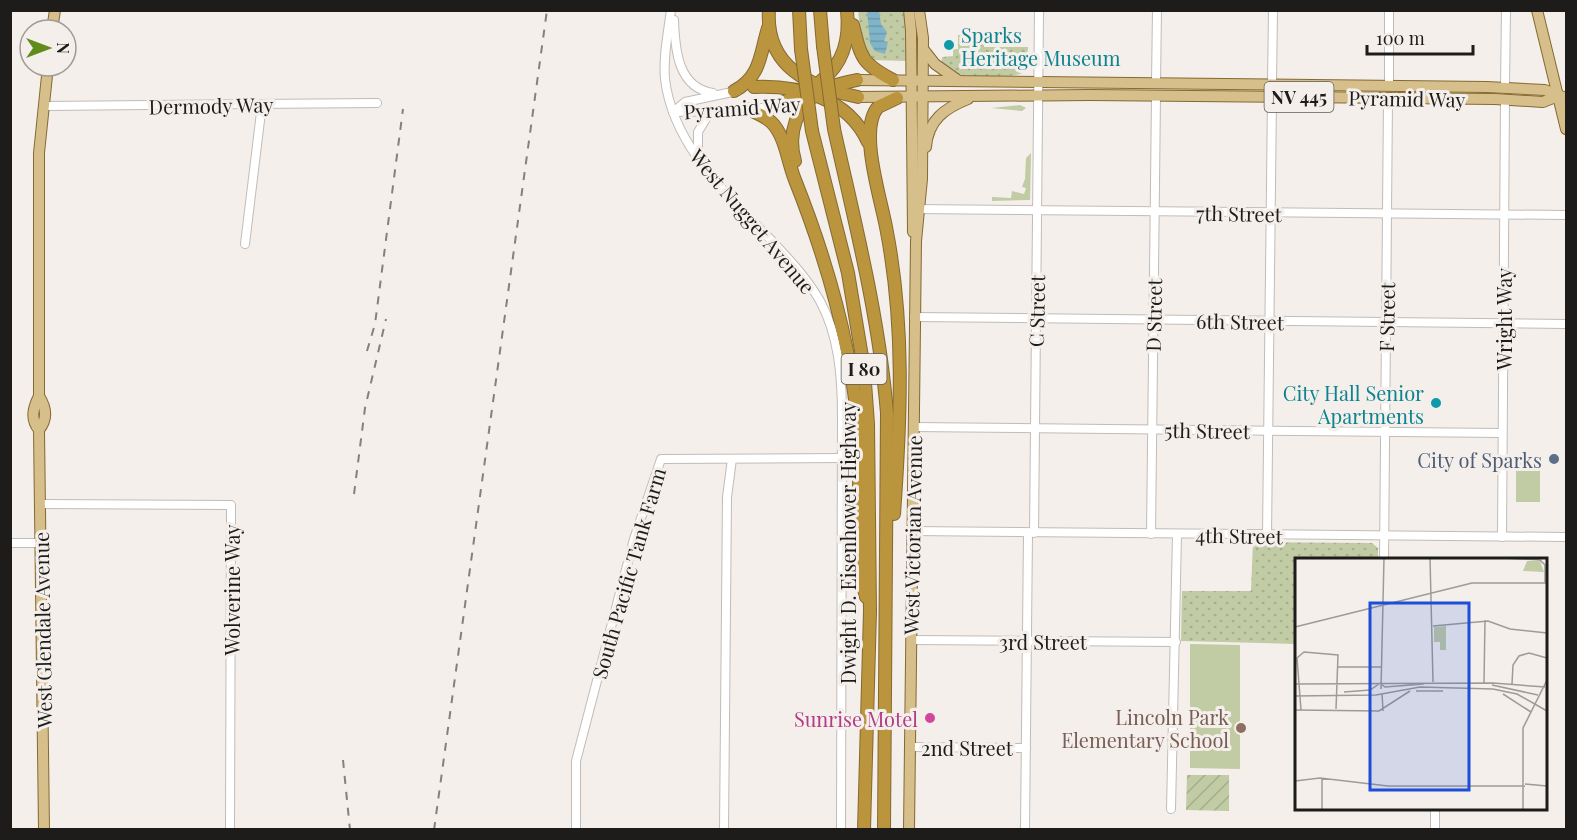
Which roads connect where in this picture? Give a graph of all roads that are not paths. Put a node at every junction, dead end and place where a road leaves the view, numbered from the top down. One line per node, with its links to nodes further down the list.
1 (672, 10): 29 (street); 44 (street, West Nugget Avenue)
2 (770, 10): 14 (highway)
3 (799, 10): 87 (highway, Dwight D. Eisenhower Highway / I 80, bridge)
4 (820, 10): 86 (highway, Dwight D. Eisenhower Highway / I 80, bridge)
5 (848, 10): 18 (highway); 28 (highway)
6 (909, 10): 19 (main road, West Victorian Avenue)
7 (919, 10): 15 (main road, West Victorian Avenue)
8 (1039, 10): 26 (street, C Street)
9 (1157, 10): 21 (street)
10 (1273, 10): 22 (street)
11 (1389, 10): 23 (street)
12 (1506, 10): 25 (street)
13 (1537, 10): 35 (main road)
14 (769, 24): 27 (highway); 28 (highway)
15 (923, 48): 19 (main road, West Victorian Avenue); 20 (main road)
16 (47, 78): 41 (main road, West Glendale Avenue)
17 (857, 80): 18 (main road, Pyramid Way / NV 445); 28 (highway)
18 (893, 80): 19 (main road, Pyramid Way / NV 445)
19 (917, 81): 20 (main road, Pyramid Way / NV 445); 33 (main road, West Victorian Avenue)
20 (959, 81): 26 (main road, Pyramid Way / NV 445)
21 (1156, 83): 22 (main road, Pyramid Way / NV 445); 26 (main road, Pyramid Way / NV 445)
22 (1272, 84): 23 (main road, Pyramid Way / NV 445)
23 (1389, 85): 25 (main road, Pyramid Way / NV 445)
24 (754, 87): 27 (street, Pyramid Way); 28 (highway)
25 (1505, 87): 35 (main road, Pyramid Way / NV 445)
26 (1038, 88): 30 (main road, Pyramid Way / NV 445); 31 (main road, Pyramid Way / NV 445); 52 (street, C Street)
27 (734, 91): 29 (street, Pyramid Way)
28 (815, 91): 32 (highway); 42 (highway); 47 (highway); 50 (highway)
29 (716, 93): 44 (street, Pyramid Way)
30 (976, 96): 33 (main road, Pyramid Way / NV 445); 49 (main road)
31 (1156, 96): 34 (main road, Pyramid Way / NV 445); 53 (street, D Street)
32 (858, 97): 36 (main road, Pyramid Way / NV 445)
33 (917, 97): 36 (main road, Pyramid Way / NV 445); 49 (main road, West Victorian Avenue); 51 (main road, West Victorian Avenue)
34 (1272, 97): 37 (main road, Pyramid Way / NV 445); 54 (street)
35 (1562, 97): 38 (main road, Pyramid Way / NV 445); 46 (main road)
36 (897, 98): 47 (highway)
37 (1388, 98): 38 (main road, Pyramid Way / NV 445); 55 (street, F Street)
38 (1505, 100): 57 (street, Wright Way)
39 (377, 103): 40 (street, Dermody Way)
40 (261, 104): 41 (street, Dermody Way); 58 (street)
41 (44, 106): 74 (main road, West Glendale Avenue)
42 (775, 106): 43 (street, Pyramid Way)
43 (747, 110): 45 (street, Pyramid Way); 50 (highway)
44 (673, 112): 45 (street, Pyramid Way); 48 (street, West Nugget Avenue)
45 (710, 112): 48 (street)
46 (1566, 129)
47 (871, 148): 86 (highway)
48 (698, 160): 72 (street, West Nugget Avenue)
49 (922, 179): 51 (main road, West Victorian Avenue)
50 (803, 197): 87 (highway)
51 (916, 209): 52 (street, 7th Street); 59 (main road, West Victorian Avenue)
52 (1037, 211): 53 (street, 7th Street); 60 (street, C Street)
53 (1154, 212): 54 (street, 7th Street); 61 (street, D Street)
54 (1271, 213): 55 (street, 7th Street); 62 (street)
55 (1387, 214): 57 (street, 7th Street); 63 (street, F Street)
56 (1566, 215): 57 (street, 7th Street)
57 (1504, 216): 64 (street, Wright Way)
58 (245, 244)
59 (914, 317): 60 (street, 6th Street); 66 (main road, West Victorian Avenue)
60 (1036, 318): 61 (street, 6th Street); 67 (street, C Street)
61 (1153, 320): 62 (street, 6th Street); 68 (street, D Street)
62 (1270, 321): 63 (street, 6th Street); 69 (street)
63 (1386, 322): 64 (street, 6th Street); 70 (street, F Street)
64 (1503, 323): 65 (street, 6th Street); 71 (street, Wright Way)
65 (1566, 324)
66 (913, 427): 67 (street, 5th Street); 75 (main road, West Victorian Avenue)
67 (1035, 428): 68 (street, 5th Street); 76 (street, C Street)
68 (1152, 429): 69 (street, 5th Street); 77 (street, D Street)
69 (1269, 430): 70 (street, 5th Street); 79 (street)
70 (1385, 431): 71 (street, 5th Street); 80 (street, F Street)
71 (1502, 433): 81 (street, Wright Way)
72 (842, 458): 73 (street, South Pacific Tank Farm); 100 (street, West Nugget Avenue)
73 (732, 459): 98 (street, South Pacific Tank Farm); 99 (street)
74 (41, 504): 84 (main road, West Glendale Avenue); 97 (street, Wolverine Way)
75 (912, 531): 76 (street, 4th Street); 88 (main road, West Victorian Avenue)
76 (1031, 533): 77 (street, 4th Street); 89 (street, C Street)
77 (1151, 534): 78 (street, 4th Street)
78 (1177, 535): 79 (street, 4th Street); 90 (street)
79 (1267, 536): 80 (street, 4th Street)
80 (1384, 537): 81 (street, 4th Street); 85 (street, F Street)
81 (1502, 537): 82 (street, 4th Street)
82 (1566, 537)
83 (10, 543): 84 (street)
84 (41, 543): 96 (main road, West Glendale Avenue)
85 (1384, 558)
86 (887, 569): 93 (highway, Dwight D. Eisenhower Highway / I 80)
87 (870, 611): 101 (highway, Dwight D. Eisenhower Highway / I 80)
88 (911, 640): 89 (street, 3rd Street); 91 (main road, West Victorian Avenue)
89 (1027, 641): 90 (street, 3rd Street); 92 (street, C Street)
90 (1176, 642): 94 (street)
91 (909, 747): 92 (street, 2nd Street); 104 (main road, West Victorian Avenue)
92 (1026, 748): 105 (street, C Street)
93 (884, 796): 102 (highway, Dwight D. Eisenhower Highway / I 80); 103 (highway)
94 (1171, 809)
95 (1435, 810): 106 (street)
96 (44, 830)
97 (230, 830)
98 (576, 830)
99 (724, 830)
100 (841, 830)
101 (864, 830)
102 (884, 830)
103 (888, 830)
104 (909, 830)
105 (1025, 830)
106 (1435, 830)

